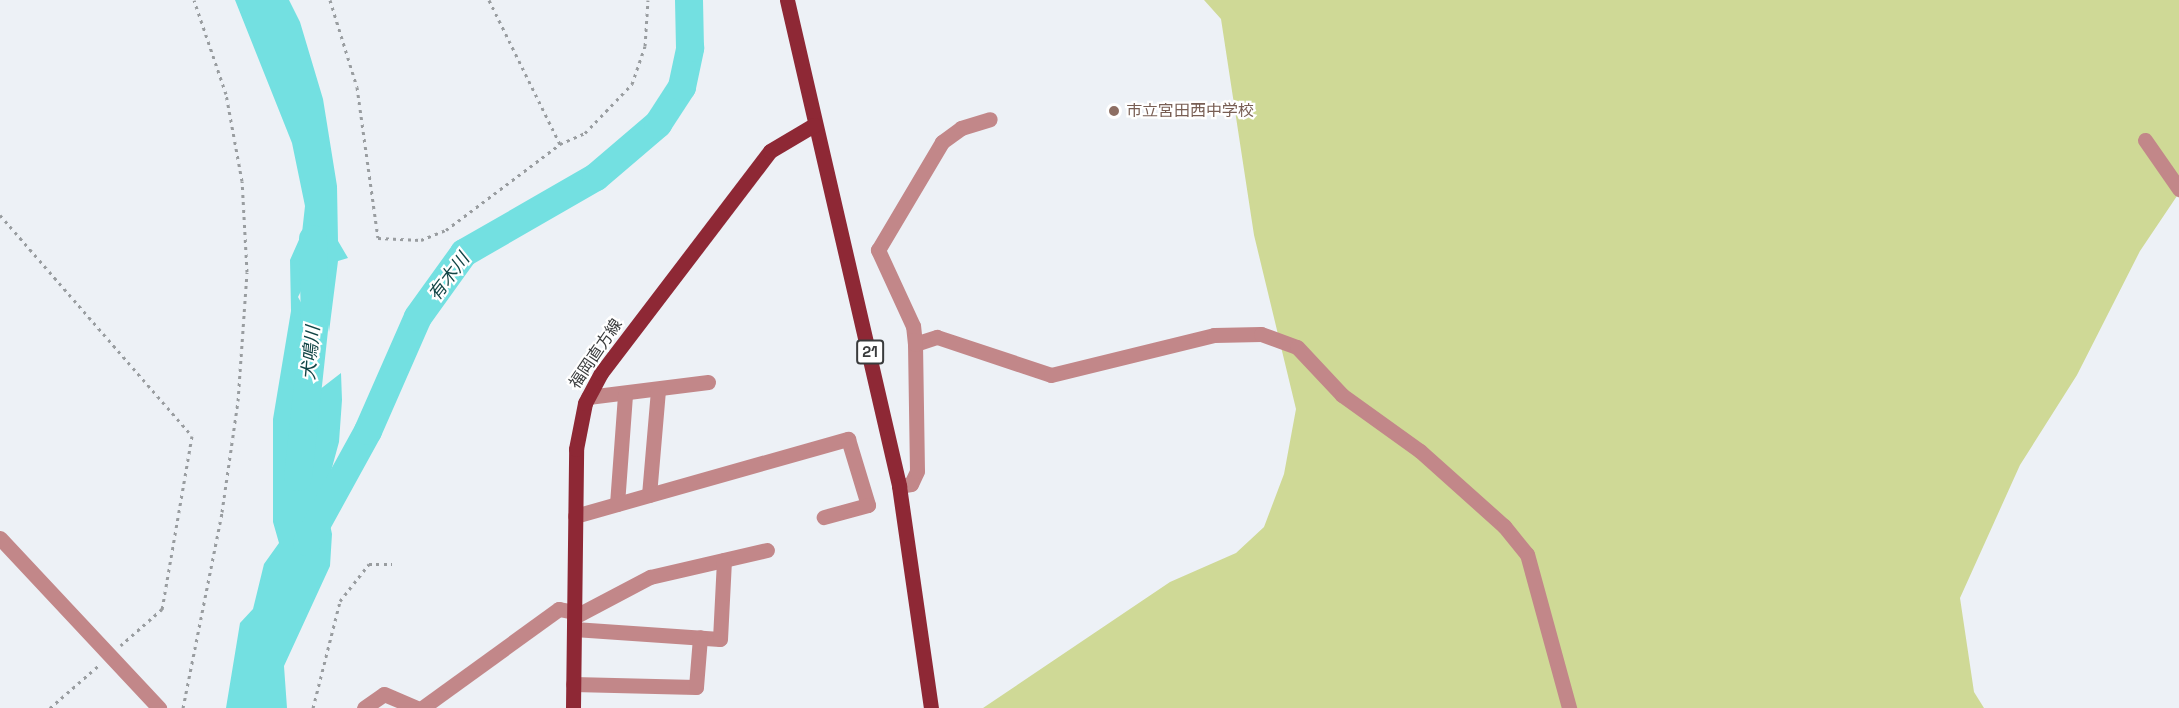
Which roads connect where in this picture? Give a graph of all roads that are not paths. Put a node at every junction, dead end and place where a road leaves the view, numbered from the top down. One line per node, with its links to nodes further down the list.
1 (787, 0): 3 (main road, 21)
2 (990, 119): 6 (street)
3 (814, 125): 10 (main road, 福岡直方線); 11 (main road, 21)
4 (2145, 140): 5 (street)
5 (2179, 189)
6 (915, 345): 11 (street); 28 (street)
7 (708, 382): 8 (street)
8 (658, 390): 9 (street); 12 (street)
9 (625, 394): 10 (street); 13 (street)
10 (588, 397): 14 (main road, 福岡直方線)
11 (899, 486): 27 (main road, 21)
12 (649, 495): 13 (street); 15 (street)
13 (617, 504): 14 (street)
14 (575, 516): 19 (main road, 福岡直方線)
15 (825, 517)
16 (0, 538): 22 (street)
17 (767, 550): 18 (street)
18 (724, 560): 19 (street); 20 (street)
19 (574, 619): 20 (street); 21 (main road, 福岡直方線); 25 (street)
20 (700, 638): 21 (street)
21 (573, 684): 26 (main road, 福岡直方線)
22 (159, 708)
23 (364, 708): 24 (street)
24 (417, 708)
25 (422, 708)
26 (573, 708)
27 (931, 708)
28 (1569, 708)

